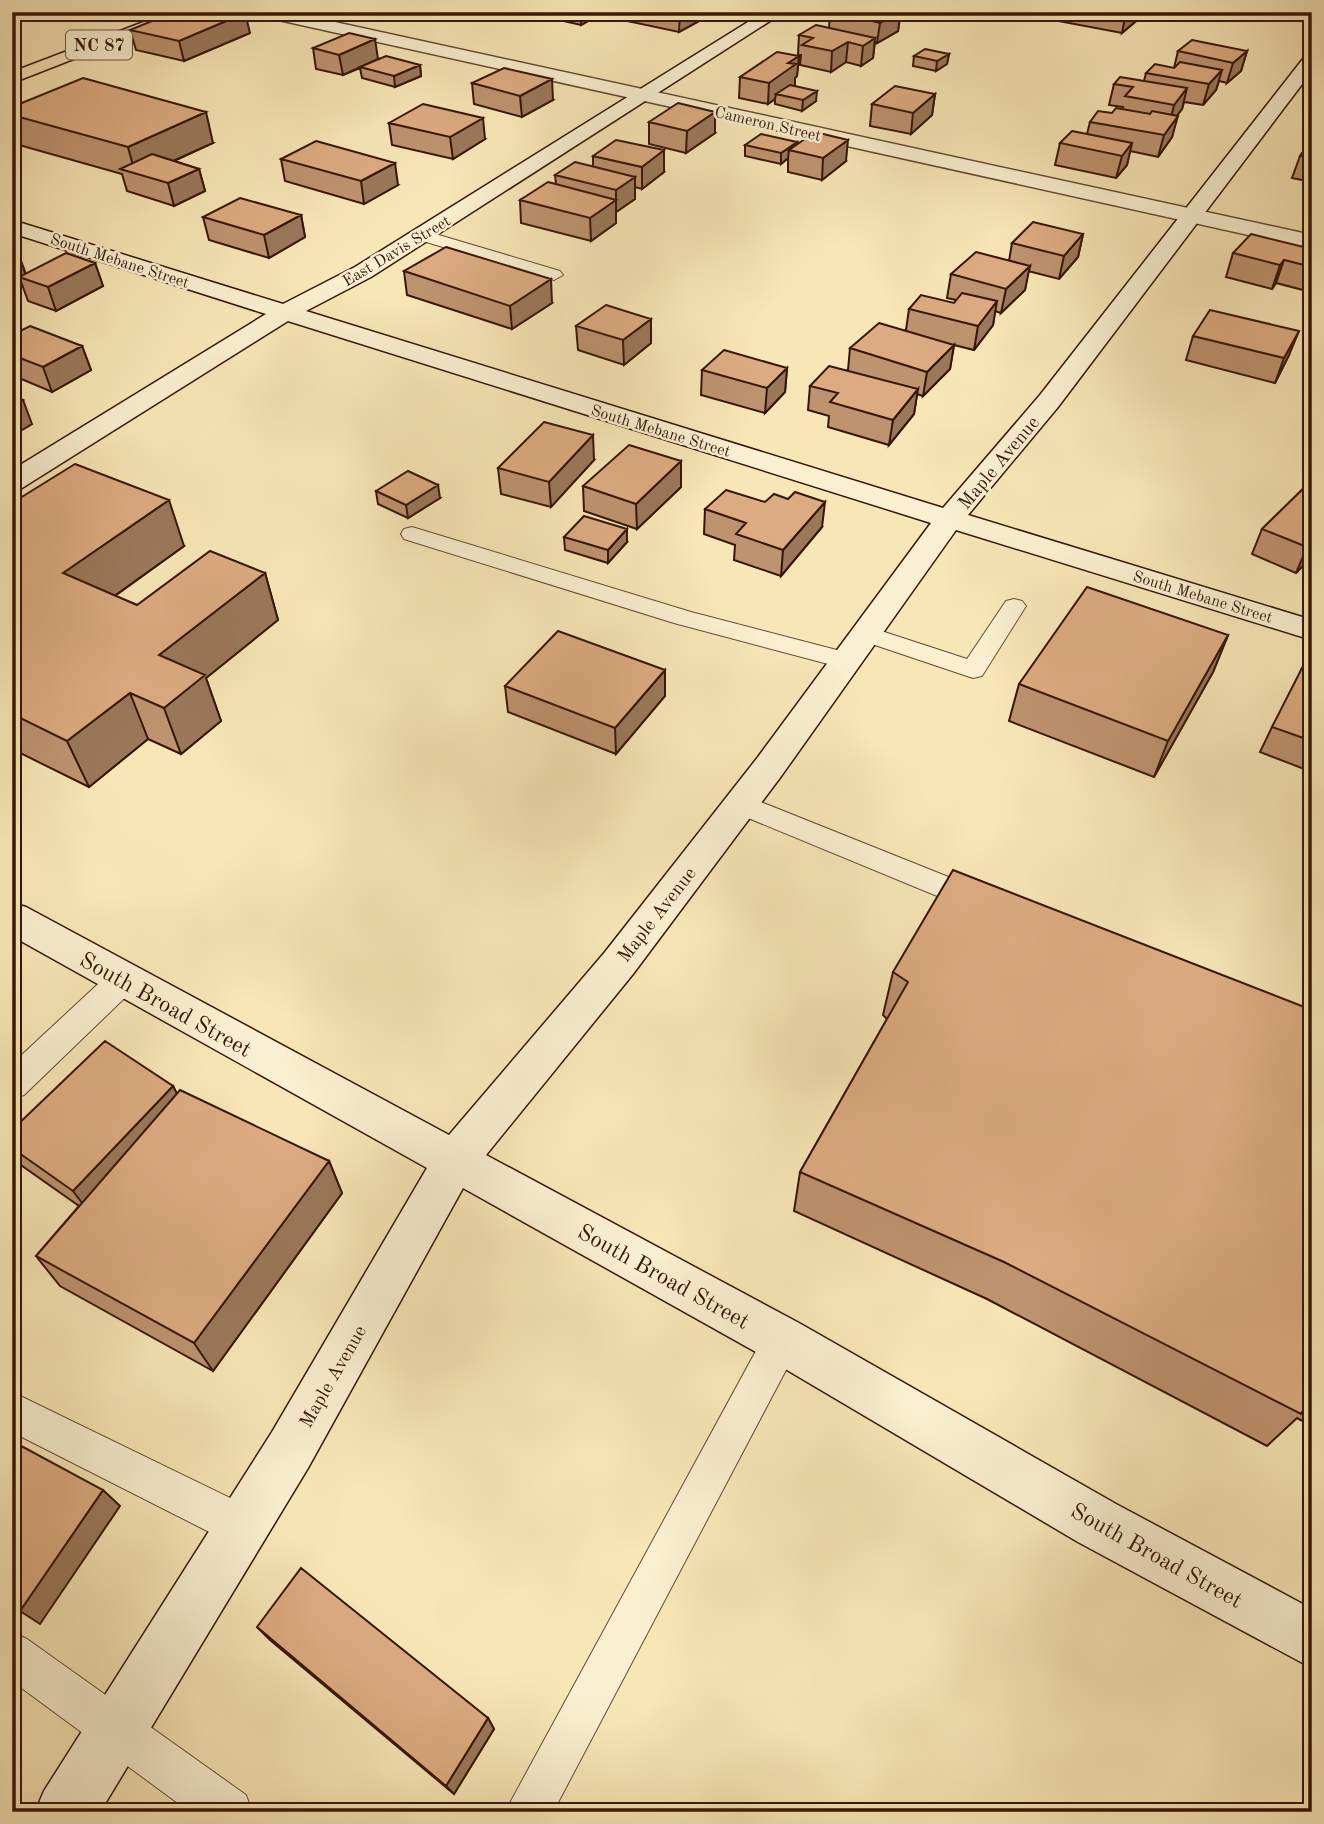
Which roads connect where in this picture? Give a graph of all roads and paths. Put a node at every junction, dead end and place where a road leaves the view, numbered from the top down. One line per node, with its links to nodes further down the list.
1 (186, 12): 5 (highway, NC 87)
2 (264, 12): 6 (street, Cameron Street)
3 (776, 12): 6 (street, East Davis Street)
4 (1312, 59): 7 (street, Maple Avenue)
5 (12, 78)
6 (642, 94): 7 (street, Cameron Street); 9 (street, East Davis Street)
7 (1191, 216): 10 (street, Cameron Street); 14 (street, Maple Avenue)
8 (12, 226): 12 (street, South Mebane Street)
9 (422, 235): 11 (lane); 12 (street, East Davis Street)
10 (1312, 242)
11 (554, 275)
12 (286, 312): 13 (street, East Davis Street); 14 (street, South Mebane Street)
13 (12, 482)
14 (949, 519): 17 (street, South Mebane Street); 18 (street, Maple Avenue)
15 (412, 534): 19 (lane)
16 (1014, 606): 18 (lane)
17 (1312, 630)
18 (866, 634): 19 (street, Maple Avenue)
19 (847, 661): 20 (street, Maple Avenue)
20 (741, 804): 21 (lane); 25 (street, Maple Avenue)
21 (1007, 913)
22 (12, 918): 23 (street, South Broad Street)
23 (123, 980): 24 (lane); 25 (street, South Broad Street)
24 (12, 1085)
25 (456, 1159): 26 (street, South Broad Street); 28 (street, Maple Avenue)
26 (782, 1340): 29 (street, South Broad Street); 34 (lane)
27 (12, 1411): 28 (lane)
28 (242, 1526): 31 (street, Maple Avenue)
29 (1312, 1640)
30 (12, 1654): 31 (lane)
31 (115, 1731): 32 (street, Maple Avenue); 33 (lane)
32 (65, 1812)
33 (229, 1812)
34 (528, 1812)

